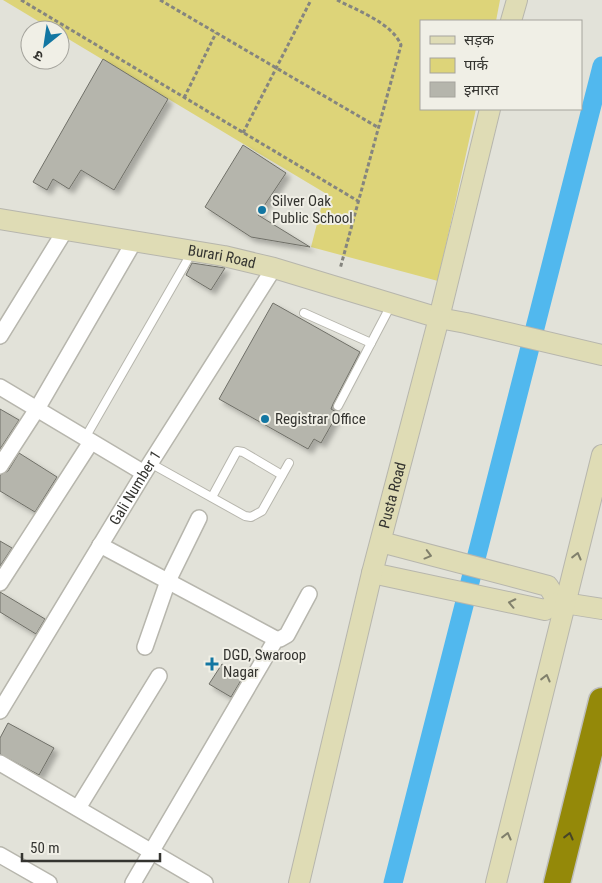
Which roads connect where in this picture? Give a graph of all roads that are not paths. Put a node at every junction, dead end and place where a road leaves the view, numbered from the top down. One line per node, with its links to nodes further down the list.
1 (516, 0): 2 (main road)
2 (511, 20)
3 (490, 110): 11 (main road, Pusta Road)
4 (0, 219): 5 (main road, Burari Road)
5 (66, 230): 6 (main road, Burari Road); 12 (street)
6 (135, 240): 7 (main road, Burari Road); 17 (street)
7 (193, 250): 8 (main road, Burari Road); 18 (lane)
8 (274, 268): 9 (main road, Burari Road); 22 (street, Gali Number 1)
9 (392, 304): 11 (main road, Burari Road); 13 (lane)
10 (304, 313): 13 (lane)
11 (439, 318): 14 (main road, Burari Road); 26 (main road, Pusta Road)
12 (0, 336)
13 (371, 343): 16 (lane)
14 (602, 355)
15 (0, 387): 17 (street)
16 (338, 406)
17 (37, 409): 18 (street); 21 (street)
18 (88, 440): 22 (street); 30 (street)
19 (602, 455): 32 (main road, one-way to 19)
20 (289, 463): 23 (lane)
21 (0, 466)
22 (147, 468): 24 (lane); 27 (street, Gali Number 1)
23 (282, 475): 24 (lane); 24 (lane)
24 (212, 497)
25 (198, 518): 29 (street)
26 (381, 542): 28 (main road, Pusta Road); 32 (main road, one-way to 32)
27 (100, 546): 29 (street); 38 (street, Gali Number 1)
28 (372, 573): 32 (main road, one-way to 28); 46 (main road, Pusta Road)
29 (168, 581): 34 (street); 35 (street)
30 (0, 583)
31 (309, 594): 34 (street)
32 (561, 602): 33 (main road); 47 (main road, one-way to 32)
33 (602, 609)
34 (276, 639): 41 (street)
35 (145, 647)
36 (159, 676): 40 (street)
37 (602, 701): 48 (highway, one-way to 37)
38 (0, 711)
39 (0, 762): 40 (street)
40 (78, 808): 41 (street)
41 (152, 852): 44 (street); 45 (street)
42 (0, 855): 43 (street)
43 (49, 883)
44 (133, 883)
45 (205, 883)
46 (299, 883)
47 (496, 883)
48 (557, 883)

